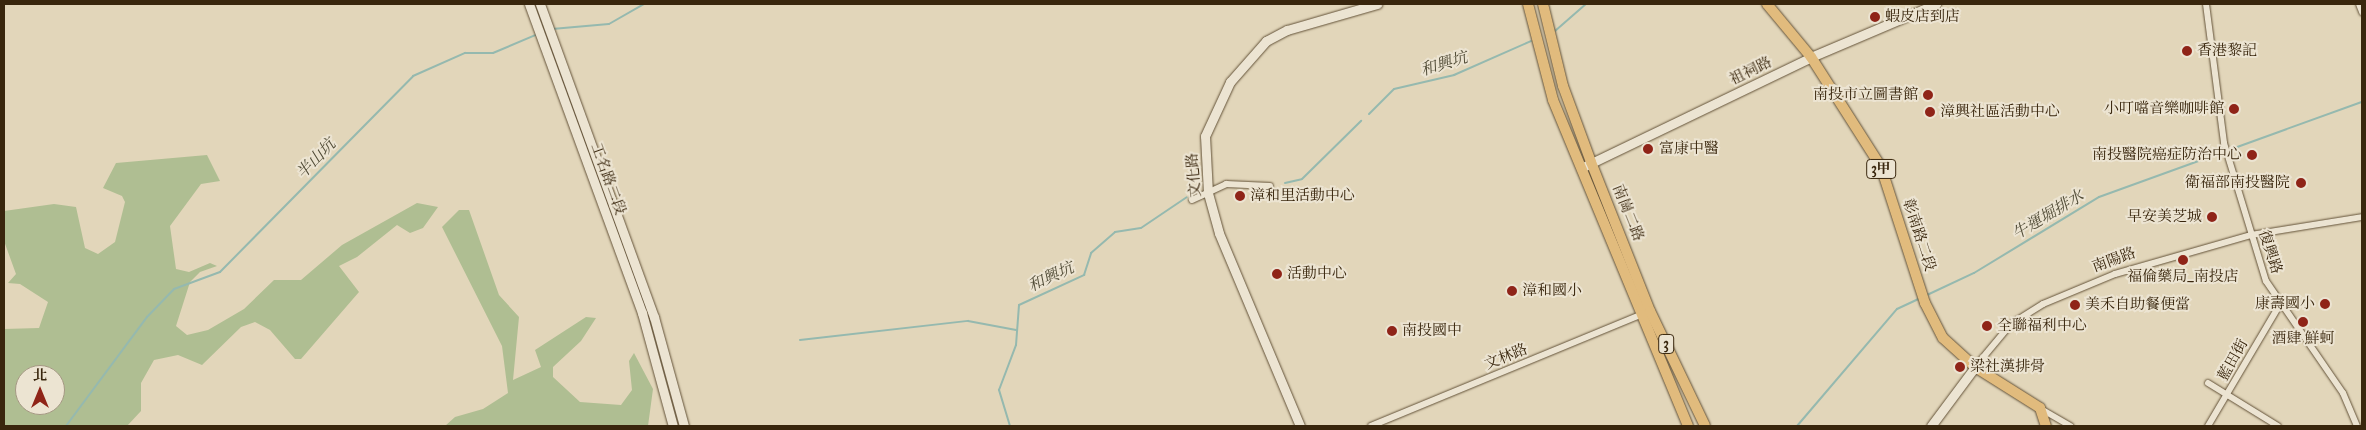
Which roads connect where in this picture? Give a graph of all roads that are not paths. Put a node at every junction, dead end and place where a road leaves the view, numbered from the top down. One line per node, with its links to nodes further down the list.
1 (529, 4): 22 (street, 工名路二段)
2 (540, 4): 22 (street, 工名路二段)
3 (1378, 4): 15 (street, 文化路)
4 (1528, 4): 13 (main road, 南崗二路 / 3)
5 (1543, 4): 12 (main road, 南崗二路 / 3)
6 (1767, 4): 11 (main road, 彰南路二段 / 3甲)
7 (1936, 4): 11 (street, 祖祠路)
8 (2206, 4): 18 (street, 復興路)
9 (2359, 4): 10 (street)
10 (2362, 12)
11 (1811, 57): 12 (street, 祖祠路); 23 (main road, 彰南路二段 / 3甲)
12 (1591, 162): 13 (street, 祖祠路); 20 (main road, 南崗二路 / 3)
13 (1580, 168): 21 (main road, 南崗二路 / 3)
14 (1270, 186): 15 (street)
15 (1208, 193): 16 (street); 30 (street, 文化路)
16 (1192, 200)
17 (2362, 218): 18 (street, 南陽路)
18 (2251, 235): 19 (street, 復興路); 23 (street, 南陽路)
19 (2279, 306): 26 (street, 藍田街); 39 (street, 復興路)
20 (1650, 311): 21 (street, 文林路); 33 (main road, 南崗二路 / 3)
21 (1639, 315): 31 (street, 文林路); 32 (main road, 南崗二路 / 3)
22 (663, 364): 25 (street)
23 (1974, 367): 27 (main road, 彰南路二段 / 3甲); 34 (street, 南陽路)
24 (2208, 383): 26 (street)
25 (670, 387): 28 (street); 29 (street)
26 (2228, 395): 37 (street, 藍田街); 38 (street)
27 (2040, 408): 35 (main road); 36 (street)
28 (673, 426)
29 (684, 426)
30 (1300, 426)
31 (1371, 426)
32 (1688, 426)
33 (1705, 426)
34 (1931, 426)
35 (2046, 426)
36 (2071, 426)
37 (2208, 426)
38 (2278, 426)
39 (2357, 426)

